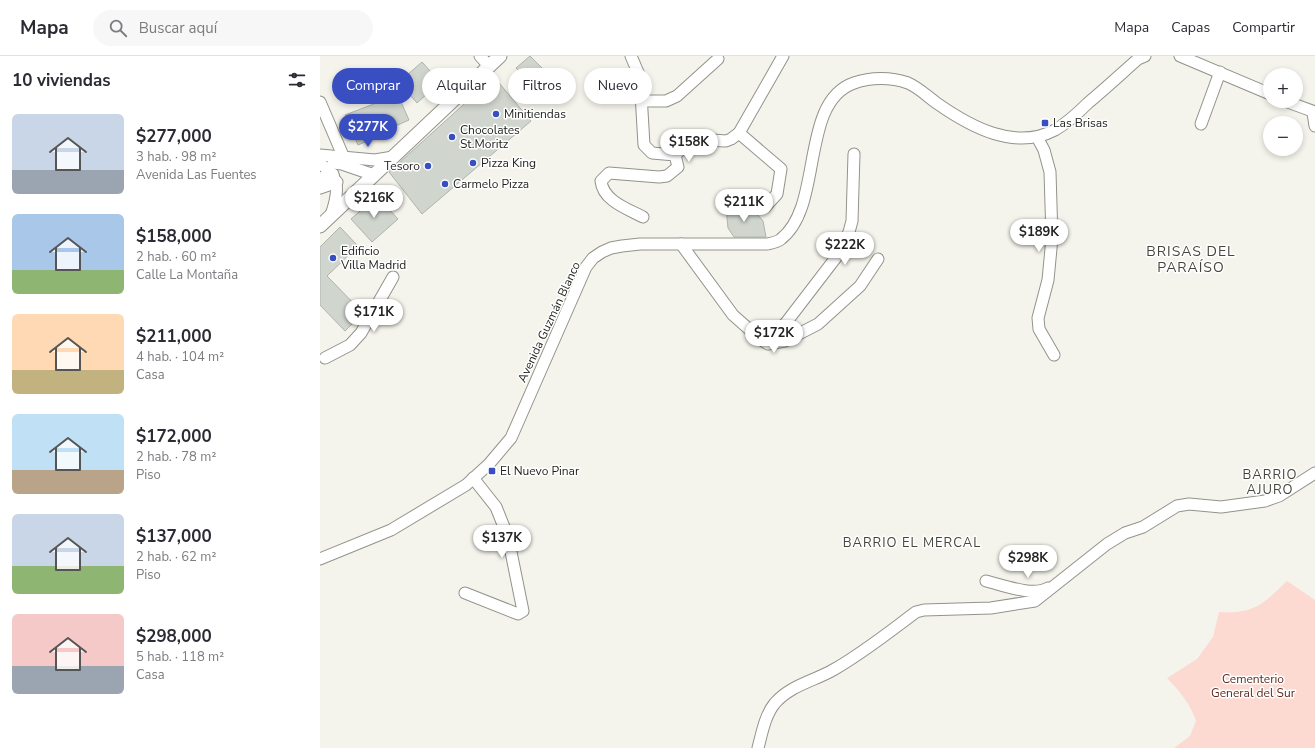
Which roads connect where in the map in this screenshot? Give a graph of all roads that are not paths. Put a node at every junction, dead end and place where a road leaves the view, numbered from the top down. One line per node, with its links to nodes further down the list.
1 (480, 56): 8 (street)
2 (500, 56): 8 (main road)
3 (783, 56): 19 (street)
4 (1145, 56): 20 (street, Avenida Guzmán Blanco)
5 (1180, 56): 10 (street)
6 (629, 58): 9 (street)
7 (718, 59): 12 (street)
8 (489, 66): 24 (main road)
9 (635, 68)
10 (1220, 72): 11 (street); 17 (street)
11 (1263, 91)
12 (652, 101)
13 (320, 102): 25 (street)
14 (642, 104): 23 (street)
15 (1302, 108): 16 (street)
16 (1314, 113): 18 (street)
17 (1201, 124)
18 (1315, 126)
19 (739, 133): 23 (street); 31 (street)
20 (1037, 137): 35 (street, Avenida Guzmán Blanco); 39 (street)
21 (854, 154): 38 (street)
22 (320, 155): 25 (street)
23 (675, 155): 33 (street)
24 (393, 157): 25 (street); 27 (main road)
25 (344, 158)
26 (320, 163): 27 (street); 29 (street)
27 (374, 175): 32 (main road)
28 (320, 178): 29 (street)
29 (335, 178): 30 (street); 32 (street)
30 (320, 188)
31 (751, 207)
32 (331, 215): 34 (main road)
33 (643, 218)
34 (320, 226)
35 (681, 244): 38 (street); 42 (street, Avenida Guzmán Blanco)
36 (878, 259): 38 (street)
37 (393, 276): 40 (street)
38 (760, 339)
39 (1054, 355)
40 (324, 358)
41 (1315, 473): 44 (street)
42 (473, 478): 43 (street, Avenida Guzmán Blanco); 46 (street)
43 (320, 558)
44 (1069, 576): 45 (street); 47 (street)
45 (986, 581)
46 (465, 593)
47 (758, 748)

